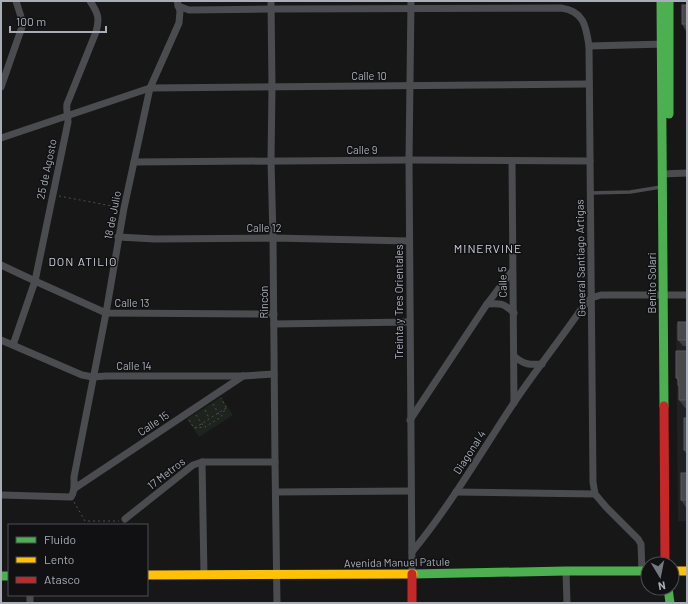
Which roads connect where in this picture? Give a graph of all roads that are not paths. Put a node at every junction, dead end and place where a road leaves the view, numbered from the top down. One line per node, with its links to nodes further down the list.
1 (16, 1): 14 (street)
2 (90, 1): 17 (street, 25 de Agosto)
3 (661, 1): 10 (street, Benito Solari)
4 (669, 1): 10 (street, Benito Solari)
5 (178, 3): 8 (street); 9 (street)
6 (411, 4): 7 (street); 11 (street, General Santiago Artigas); 13 (street, Treinta y Tres Orientales)
7 (271, 5): 8 (street); 15 (street, Rincón)
8 (189, 10): 9 (street)
9 (179, 19): 16 (street, 18 de Julio)
10 (665, 44): 11 (street); 25 (street, Benito Solari)
11 (589, 46): 12 (street, General Santiago Artigas)
12 (589, 84): 13 (street, Calle 10); 22 (street, General Santiago Artigas)
13 (410, 86): 15 (street, Calle 10); 19 (street, Treinta y Tres Orientales)
14 (1, 87)
15 (272, 87): 16 (street, Calle 10); 20 (street, Rincón)
16 (150, 88): 17 (street, Calle 10); 23 (street, 18 de Julio)
17 (68, 115): 18 (street, Calle 10); 33 (street, 25 de Agosto)
18 (1, 138)
19 (409, 160): 20 (street, Calle 9); 21 (street, Calle 9); 30 (street, Treinta y Tres Orientales)
20 (271, 161): 23 (street, Calle 9); 29 (street, Rincón)
21 (512, 161): 22 (street, Calle 9); 32 (street, Calle 5)
22 (590, 161): 27 (street, General Santiago Artigas)
23 (134, 162): 28 (street, 18 de Julio)
24 (687, 173): 25 (street)
25 (666, 174): 26 (street, Benito Solari); 34 (street, Benito Solari)
26 (662, 187): 27 (lane); 34 (street, Benito Solari)
27 (590, 193): 36 (street, General Santiago Artigas)
28 (118, 237): 29 (street, Calle 12); 38 (street, 18 de Julio)
29 (273, 238): 30 (street, Calle 12); 40 (street, Rincón)
30 (409, 241): 41 (street, Treinta y Tres Orientales)
31 (1, 265): 33 (street, Calle 13)
32 (512, 270): 37 (street); 39 (street, Calle 5)
33 (35, 281): 38 (street, Calle 13); 44 (street, 25 de Agosto)
34 (667, 295): 35 (street); 36 (street); 63 (street, Benito Solari); 64 (street, Benito Solari)
35 (687, 295)
36 (591, 298): 46 (street, Diagonal 4); 58 (street, General Santiago Artigas)
37 (487, 304): 39 (street); 51 (street)
38 (106, 313): 40 (street, Calle 13); 49 (street, 18 de Julio)
39 (514, 313): 45 (street, Calle 5)
40 (274, 314): 42 (street, Rincón)
41 (410, 322): 42 (street); 51 (street, Treinta y Tres Orientales)
42 (274, 324): 47 (street, Rincón)
43 (1, 340): 44 (street, Calle 14)
44 (13, 345): 49 (street, Calle 14)
45 (514, 356): 46 (street); 50 (street, Calle 5)
46 (542, 364): 50 (street, Diagonal 4)
47 (274, 374): 48 (street, Calle 14); 53 (street, Rincón)
48 (243, 376): 49 (street, Calle 14); 54 (street, Calle 15)
49 (93, 377): 54 (street, 18 de Julio)
50 (514, 403): 57 (street, Diagonal 4)
51 (410, 420): 55 (street, Treinta y Tres Orientales)
52 (202, 462): 53 (street, 17 Metros); 60 (street, 17 Metros); 69 (street)
53 (275, 462): 56 (street, Rincón)
54 (75, 488): 59 (street)
55 (411, 491): 56 (street); 61 (street, Treinta y Tres Orientales)
56 (276, 492): 70 (street, Rincón)
57 (456, 492): 58 (street); 61 (street, Diagonal 4)
58 (595, 494): 62 (street)
59 (1, 495)
60 (125, 519)
61 (412, 552): 67 (street, Treinta y Tres Orientales)
62 (643, 556)
63 (666, 556)
64 (672, 556)
65 (566, 571): 66 (street, Avenida Manuel Patule); 67 (street, Avenida Manuel Patule); 73 (street)
66 (640, 571)
67 (412, 574): 70 (street, Avenida Manuel Patule); 72 (street, Treinta y Tres Orientales)
68 (148, 575): 69 (street, Avenida Manuel Patule)
69 (204, 575): 70 (street, Avenida Manuel Patule)
70 (278, 575): 71 (street, Rincón)
71 (277, 603)
72 (412, 603)
73 (567, 603)

